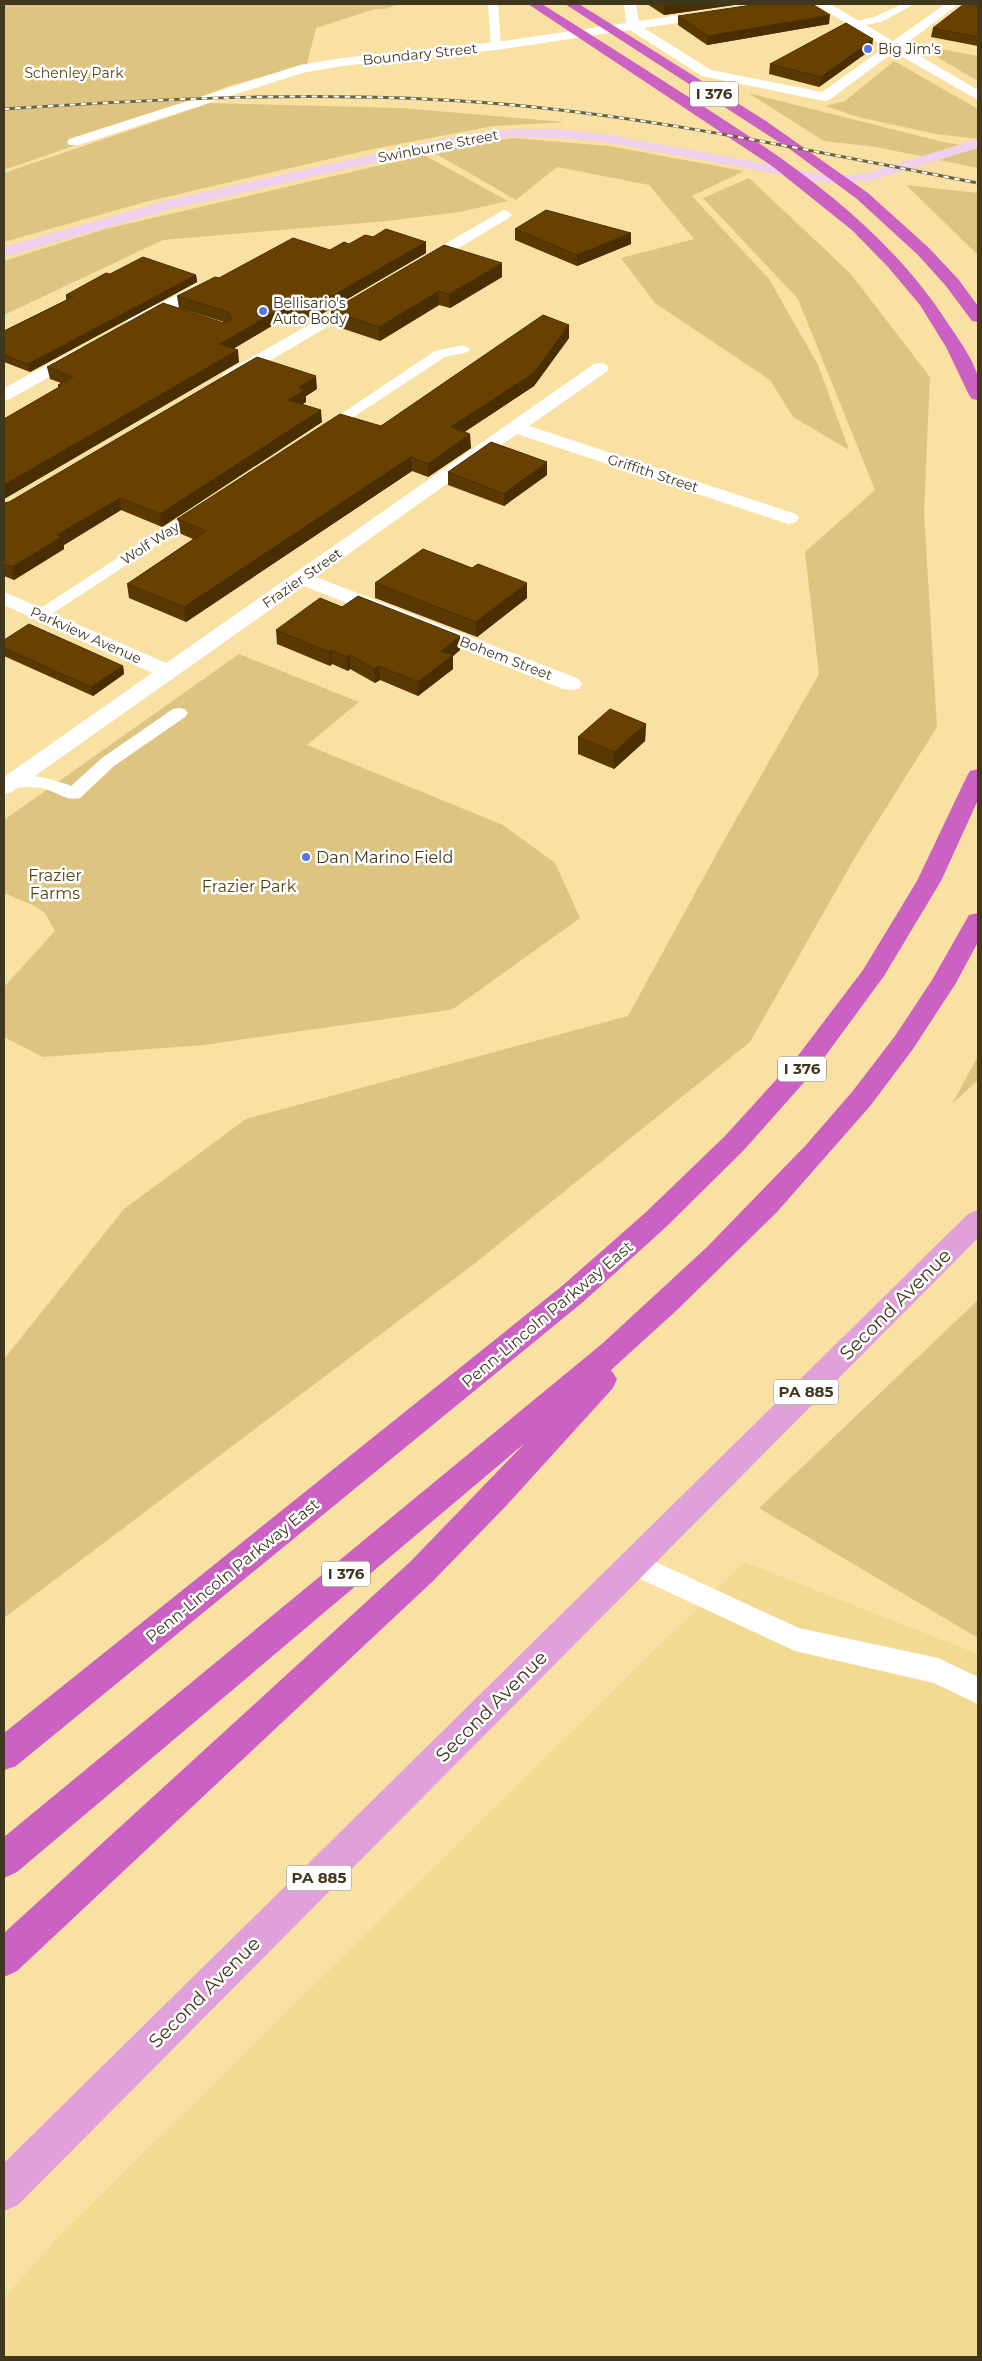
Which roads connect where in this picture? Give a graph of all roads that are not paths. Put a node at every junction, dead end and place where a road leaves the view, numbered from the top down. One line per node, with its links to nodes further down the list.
1 (493, 4): 11 (lane)
2 (534, 4): 30 (highway, I 376)
3 (571, 4): 23 (highway, I 376)
4 (630, 4): 10 (street)
5 (776, 4): 10 (street, Boundary Street)
6 (821, 4): 9 (street)
7 (910, 4): 9 (lane)
8 (953, 4): 12 (street)
9 (856, 24): 12 (street)
10 (633, 26): 11 (street, Boundary Street); 12 (street)
11 (496, 46): 14 (street, Boundary Street)
12 (894, 47): 13 (street)
13 (978, 96)
14 (74, 142)
15 (978, 143): 17 (street, Swinburne Street)
16 (504, 215): 18 (street)
17 (4, 252)
18 (405, 274)
19 (222, 277): 21 (street)
20 (380, 289): 28 (street)
21 (162, 308): 22 (lane); 24 (street)
22 (183, 315)
23 (978, 317)
24 (120, 331)
25 (95, 345): 29 (street)
26 (463, 349): 32 (lane)
27 (600, 368): 31 (street, Frazier Street)
28 (218, 384)
29 (4, 395)
30 (978, 395)
31 (516, 428): 34 (street, Griffith Street); 35 (street, Frazier Street)
32 (306, 441)
33 (215, 500): 37 (lane, Wolf Way)
34 (789, 518)
35 (302, 578): 38 (street, Frazier Street); 39 (street, Bohem Street)
36 (4, 598): 37 (street, Parkview Avenue)
37 (41, 613): 38 (street, Parkview Avenue)
38 (168, 672): 42 (street, Frazier Street)
39 (571, 684)
40 (178, 713): 42 (lane)
41 (978, 776): 48 (highway, Penn-Lincoln Parkway East / I 376)
42 (6, 784)
43 (978, 921): 45 (highway, I 376)
44 (978, 1220): 46 (main road, Second Avenue / PA 885)
45 (685, 1286): 51 (highway, I 376); 52 (highway)
46 (634, 1564): 47 (lane); 53 (main road, Second Avenue / PA 885)
47 (978, 1692)
48 (44, 1721): 49 (highway); 50 (highway, Penn-Lincoln Parkway East / I 376)
49 (4, 1747)
50 (4, 1754)
51 (4, 1860)
52 (4, 1958)
53 (4, 2192)

